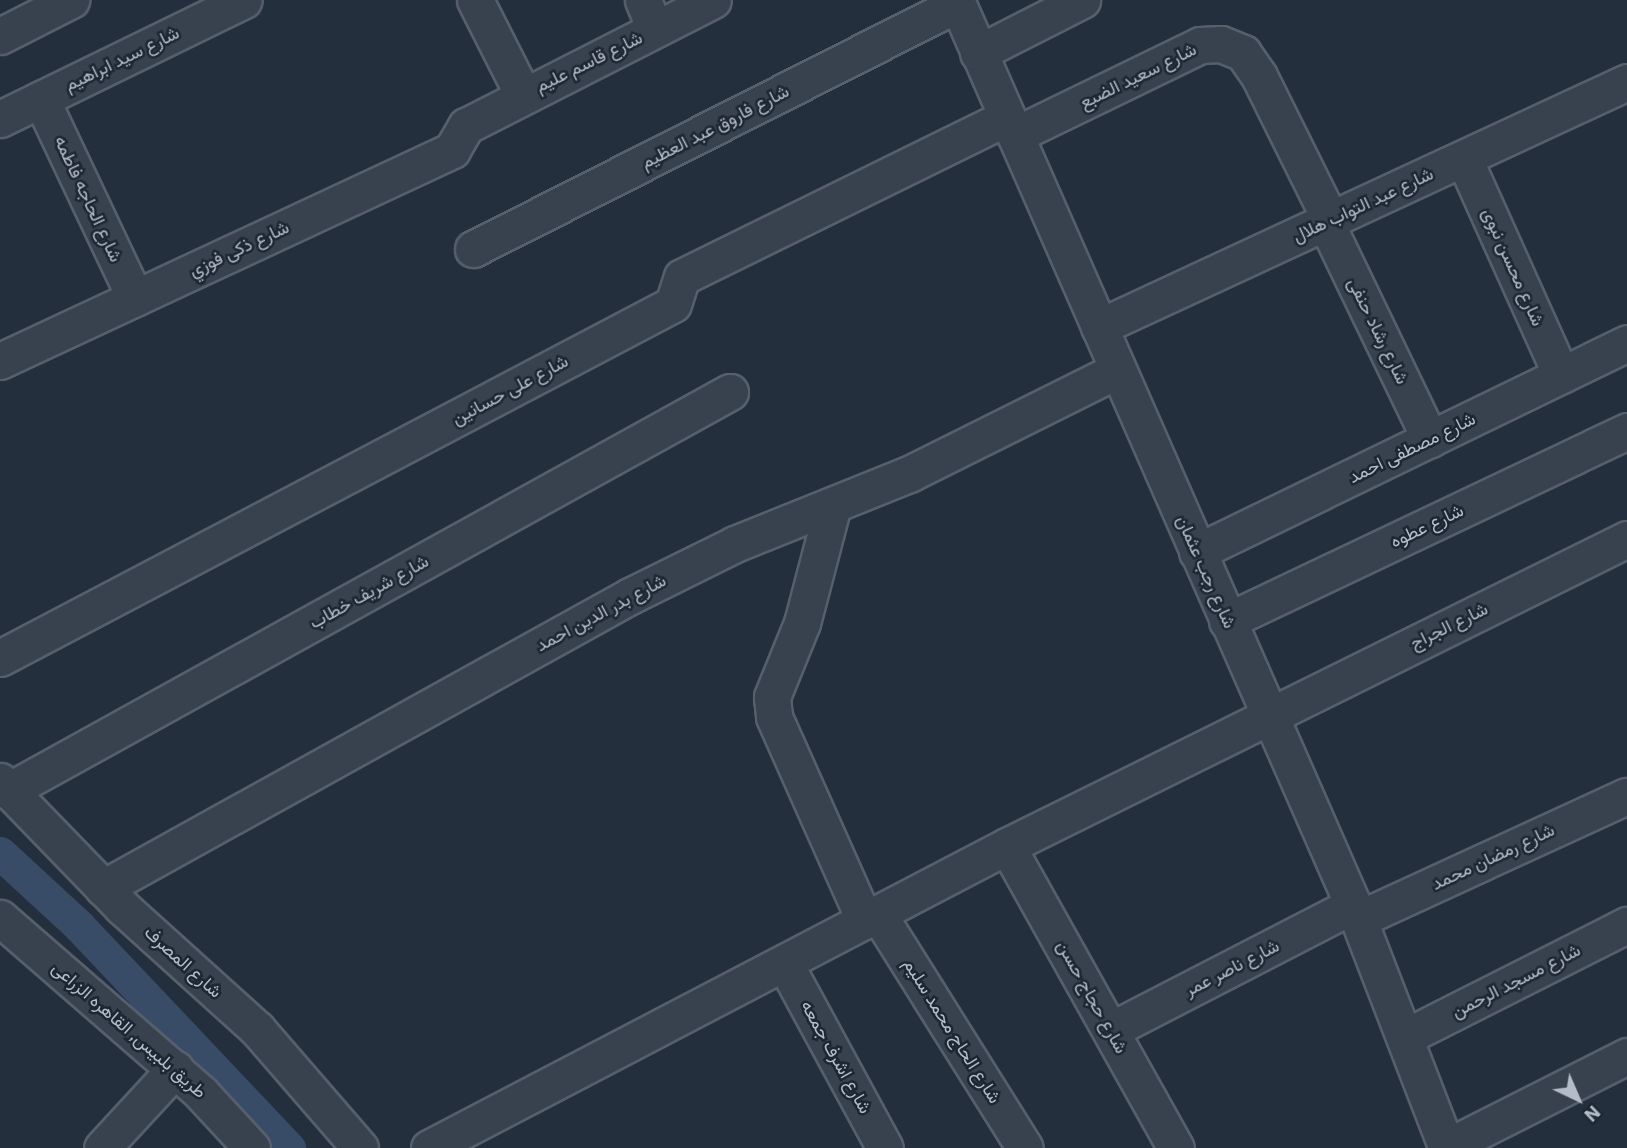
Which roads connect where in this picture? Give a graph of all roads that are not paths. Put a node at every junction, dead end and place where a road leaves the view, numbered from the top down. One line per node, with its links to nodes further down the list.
1 (71, 0): 8 (street)
2 (244, 0): 12 (street, شارع سيد ابراهيم)
3 (475, 0): 11 (street)
4 (713, 0): 7 (street, شارع قاسم عليم)
5 (1082, 0): 9 (street)
6 (956, 2): 9 (street, شارع رجب عثمان); 18 (street, شارع فاروق عبد العظيم)
7 (649, 15): 11 (street, شارع قاسم عليم)
8 (0, 36)
9 (978, 53): 14 (street, شارع رجب عثمان)
10 (1627, 82): 16 (street, شارع عبد التواب هلال)
11 (523, 95): 15 (street, شارع قاسم عليم)
12 (41, 99): 13 (street, شارع سيد ابراهيم); 19 (street, شارع الحاجه فاطمه)
13 (0, 119)
14 (1011, 126): 17 (street, شارع سعيد الضبع); 20 (street, شارع رجب عثمان); 32 (street, شارع على حسانين)
15 (466, 127): 19 (street, شارع ذكى فوزي)
16 (1464, 159): 17 (street, شارع عبد التواب هلال); 24 (street, شارع محسن نبوى)
17 (1329, 222): 20 (street, شارع عبد التواب هلال); 27 (street, شارع رشاد حنفى)
18 (473, 249)
19 (135, 298): 22 (street, شارع ذكى فوزي)
20 (1099, 327): 23 (street, شارع رجب عثمان)
21 (1627, 344): 24 (street, شارع مصطفى احمد)
22 (0, 361)
23 (1116, 371): 28 (street, شارع بدر الدين احمد); 30 (street, شارع رجب عثمان)
24 (1561, 375): 27 (street, شارع مصطفى احمد)
25 (730, 392): 34 (street, شارع شريف خطاب)
26 (1627, 431): 31 (street, شارع عطوه)
27 (1430, 439): 30 (street, شارع مصطفى احمد)
28 (833, 505): 37 (street, شارع بدر الدين احمد); 39 (street, شارع الحاج محمد سليم)
29 (1627, 539): 33 (street, شارع الجراج)
30 (1197, 552): 31 (street, شارع رجب عثمان)
31 (1227, 621): 33 (street, شارع رجب عثمان)
32 (0, 659)
33 (1270, 712): 36 (street, شارع الجراج); 38 (street, شارع رجب عثمان)
34 (4, 786): 37 (street, شارع المصرف)
35 (1627, 796): 38 (street, شارع رمضان محمد)
36 (1007, 846): 39 (street, شارع الجراج); 43 (street, شارع حجاج حسن)
37 (103, 888): 49 (street, شارع المصرف)
38 (1356, 912): 43 (street, شارع ناصر عمر); 44 (street, شارع رجب عثمان)
39 (872, 917): 42 (street, شارع الجراج); 52 (street, شارع الحاج محمد سليم)
40 (0, 918): 46 (street, طريق بلبيس, القاهره الزراعى)
41 (1627, 925): 44 (street, شارع مسجد الرحمن)
42 (786, 966): 50 (street, شارع الجراج); 51 (street, شارع اشرف جمعه)
43 (1111, 1030): 53 (street, شارع حجاج حسن)
44 (1405, 1037): 54 (street, شارع رجب عثمان)
45 (1627, 1056): 54 (street)
46 (175, 1069): 47 (street); 48 (street, طريق بلبيس, القاهره الزراعى)
47 (102, 1148)
48 (252, 1148)
49 (360, 1148)
50 (429, 1148)
51 (885, 1148)
52 (1025, 1148)
53 (1176, 1148)
54 (1446, 1148)

